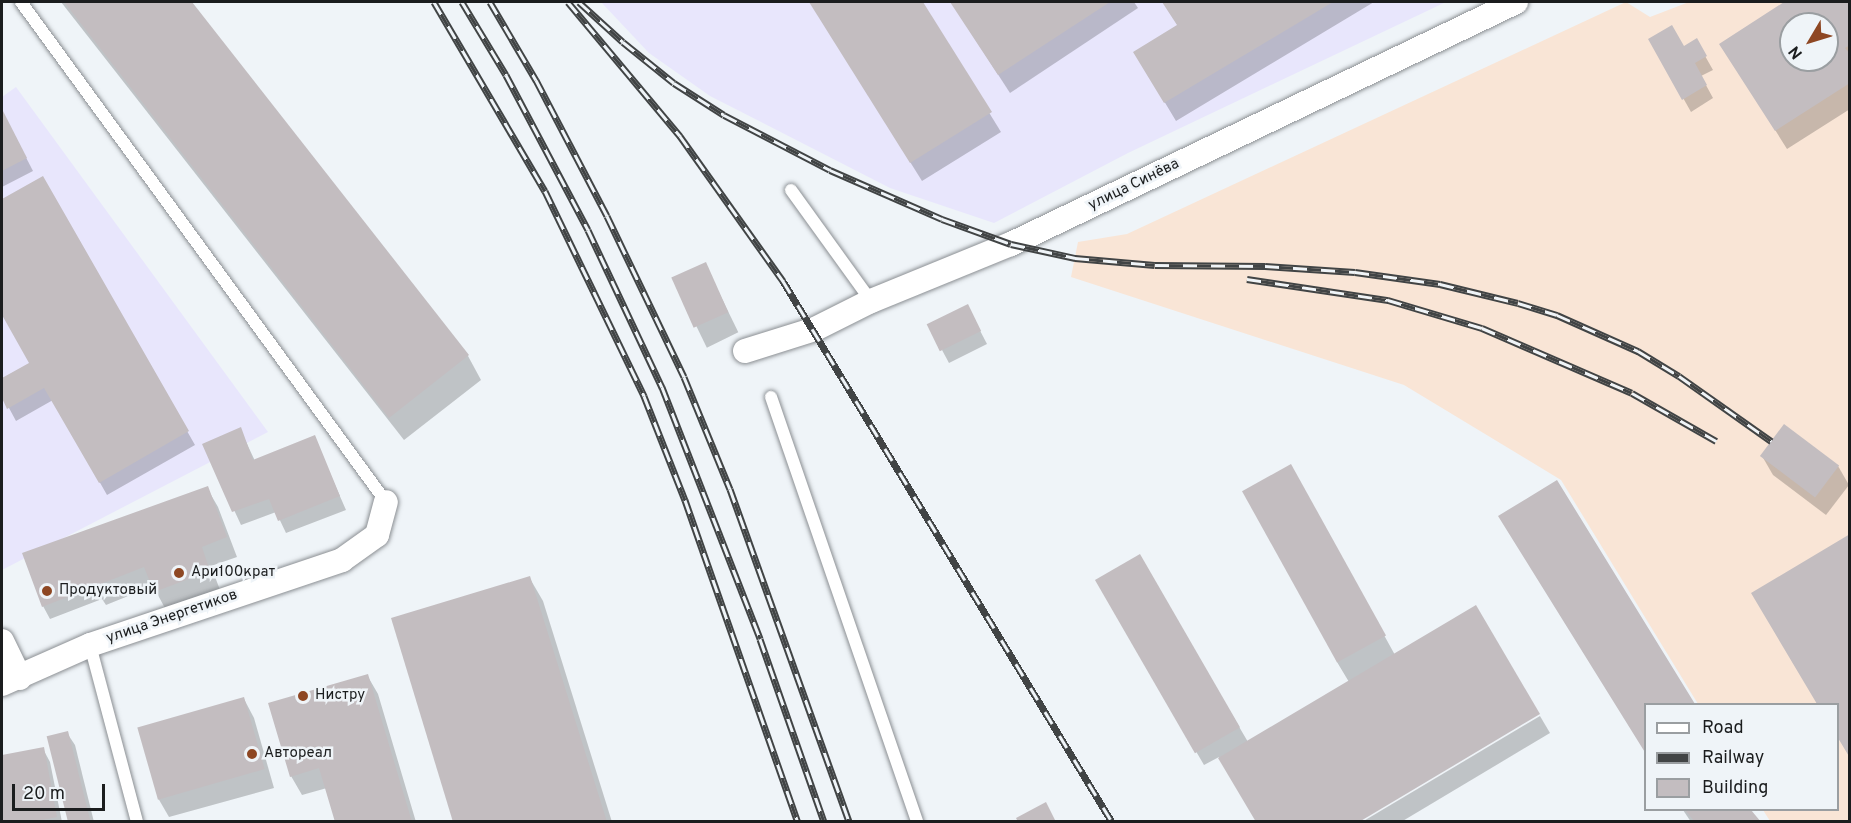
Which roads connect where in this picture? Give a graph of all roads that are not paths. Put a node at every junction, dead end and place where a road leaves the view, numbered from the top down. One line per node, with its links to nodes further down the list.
1 (21, 2): 7 (lane)
2 (1516, 2): 4 (street, улица Синёва)
3 (790, 189): 4 (lane)
4 (871, 301): 5 (street, улица Синёва)
5 (745, 351)
6 (771, 397): 12 (lane)
7 (386, 502): 9 (street, улица Энергетиков)
8 (2, 641): 10 (street)
9 (90, 645): 10 (street, улица Энергетиков); 11 (lane)
10 (11, 681)
11 (137, 822)
12 (917, 822)

